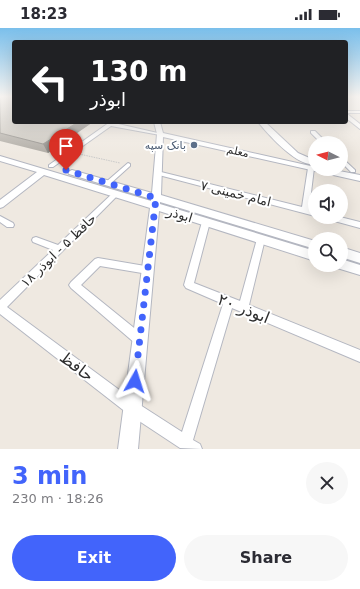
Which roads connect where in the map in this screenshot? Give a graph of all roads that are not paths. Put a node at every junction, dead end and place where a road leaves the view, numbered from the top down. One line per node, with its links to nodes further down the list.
1 (351, 116): 3 (main road)
2 (348, 117): 7 (main road)
3 (360, 123)
4 (110, 124): 19 (street)
5 (121, 124): 8 (street)
6 (263, 124): 11 (main road)
7 (360, 127)
8 (159, 128): 13 (main road, معلم); 21 (main road)
9 (313, 132): 10 (street)
10 (317, 136)
11 (283, 144): 13 (main road); 15 (main road)
12 (0, 151): 19 (main road, ابوذر)
13 (263, 157): 18 (main road, معلم)
14 (0, 158): 19 (main road, ابوذر)
15 (308, 163)
16 (128, 165): 25 (street)
17 (348, 165): 20 (street)
18 (308, 166)
19 (48, 168): 25 (main road, ابوذر); 26 (main road, ابوذر); 28 (main road)
20 (357, 172)
21 (157, 173): 27 (main road); 29 (street, امام خمینی ۷)
22 (348, 175): 24 (main road, معلم)
23 (312, 176): 29 (street)
24 (360, 178)
25 (108, 183): 27 (main road, ابوذر)
26 (116, 194): 27 (main road, ابوذر); 39 (street, حافظ ۵ - ابوذر ۱۸)
27 (155, 202): 32 (main road, ابوذر); 38 (main road, ابوذر); 44 (main road)
28 (0, 204)
29 (305, 211): 30 (street, امام خمینی ۷)
30 (308, 212)
31 (0, 219): 34 (street)
32 (206, 222): 36 (main road, ابوذر); 46 (street, ابوذر ۲۰)
33 (348, 222): 35 (street)
34 (10, 225)
35 (360, 225)
36 (261, 239): 40 (main road, ابوذر); 48 (street)
37 (36, 240): 39 (street)
38 (308, 243)
39 (58, 249): 47 (street, حافظ ۵ - ابوذر ۱۸)
40 (308, 254)
41 (348, 254): 42 (main road)
42 (360, 258)
43 (348, 266): 45 (main road)
44 (148, 270): 49 (main road); 49 (street)
45 (360, 270)
46 (229, 302): 48 (street, ابوذر ۲۰); 52 (street)
47 (0, 308): 51 (street, حافظ)
48 (243, 308): 50 (street, ابوذر ۲۰)
49 (140, 340): 51 (main road)
50 (360, 356)
51 (132, 408): 52 (street, حافظ); 53 (main road)
52 (190, 446)
53 (128, 449)

